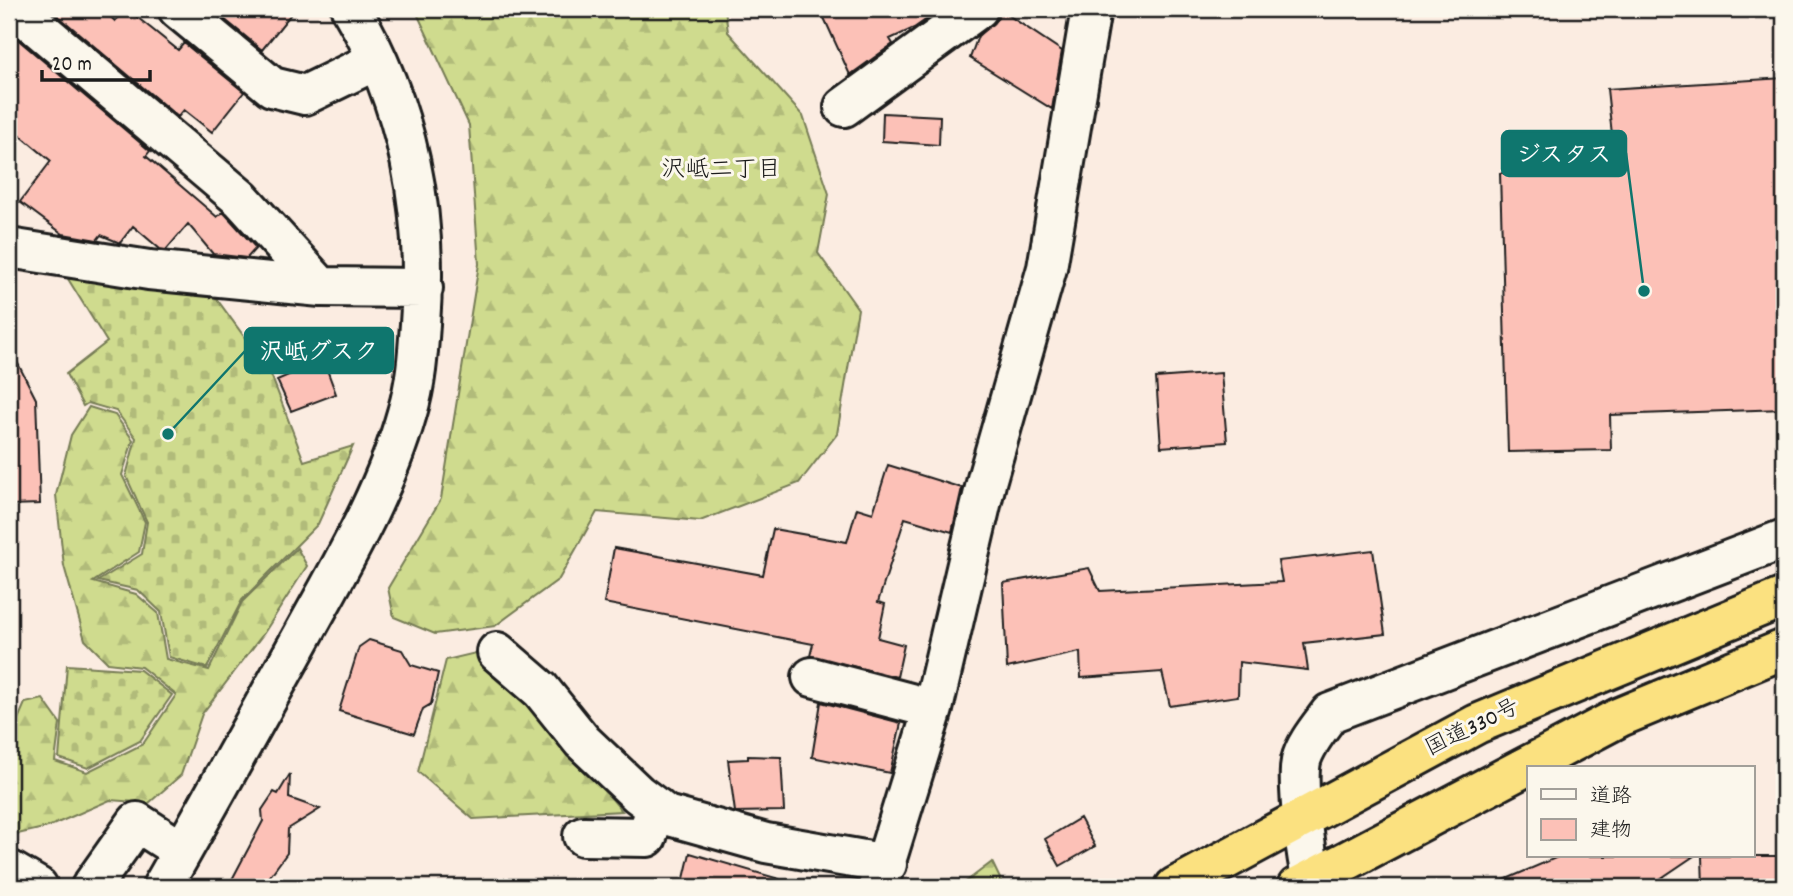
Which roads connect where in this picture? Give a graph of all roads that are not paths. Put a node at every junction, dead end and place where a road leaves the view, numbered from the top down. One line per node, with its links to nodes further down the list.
1 (16, 9): 11 (street)
2 (178, 9): 6 (street)
3 (351, 9): 6 (street)
4 (978, 9): 7 (street)
5 (1091, 9): 18 (street)
6 (377, 60): 12 (street)
7 (844, 107)
8 (9, 224): 10 (street)
9 (9, 248): 10 (street)
10 (46, 256): 11 (street)
11 (321, 287): 12 (street)
12 (423, 288): 24 (street)
13 (1784, 539): 22 (street)
14 (1784, 597): 22 (highway, 国道330号)
15 (1784, 649): 19 (highway)
16 (497, 652): 21 (street)
17 (812, 677): 18 (street)
18 (933, 709): 26 (street)
19 (1529, 766)
20 (1527, 767): 27 (highway)
21 (656, 807): 23 (street); 26 (street)
22 (1303, 817): 27 (street); 31 (highway, 国道330号)
23 (583, 835)
24 (183, 850): 29 (street); 30 (street)
25 (9, 870): 28 (street)
26 (882, 876)
27 (1307, 885)
28 (38, 887)
29 (91, 887)
30 (162, 887)
31 (1175, 887)

